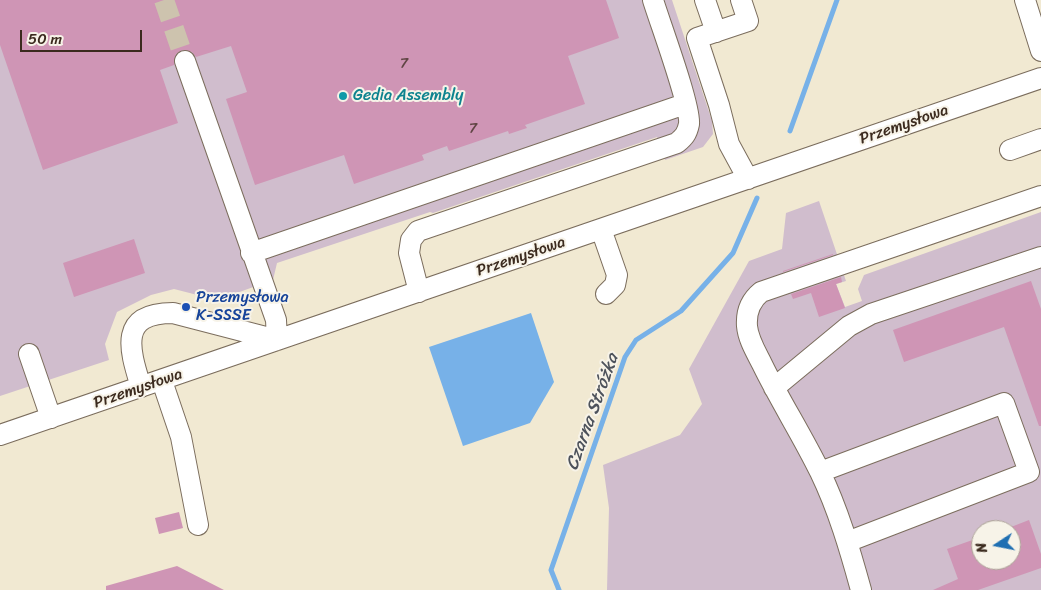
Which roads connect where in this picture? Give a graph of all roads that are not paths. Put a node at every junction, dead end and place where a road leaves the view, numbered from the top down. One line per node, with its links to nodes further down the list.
1 (653, 0): 9 (street)
2 (704, 0): 5 (street)
3 (741, 0): 5 (street)
4 (1026, 0): 6 (street)
5 (716, 32): 12 (street)
6 (1041, 51)
7 (185, 61): 15 (street)
8 (1041, 78): 12 (street, Przemysłowa)
9 (685, 104): 15 (street); 17 (street)
10 (1041, 139): 11 (street)
11 (1010, 150)
12 (748, 179): 14 (street, Przemysłowa)
13 (1041, 196): 23 (street)
14 (601, 229): 17 (street, Przemysłowa); 18 (street)
15 (251, 253): 19 (street)
16 (1041, 257): 23 (street)
17 (419, 292): 19 (street, Przemysłowa)
18 (606, 294)
19 (277, 340): 21 (street, Przemysłowa); 22 (street)
20 (29, 354): 24 (street)
21 (162, 381): 22 (street, Przemysłowa); 27 (street)
22 (141, 387): 24 (street, Przemysłowa)
23 (774, 388): 26 (street)
24 (51, 418): 25 (street, Przemysłowa)
25 (0, 435)
26 (820, 472): 28 (street); 28 (street)
27 (198, 525)
28 (847, 542): 29 (street)
29 (861, 590)

